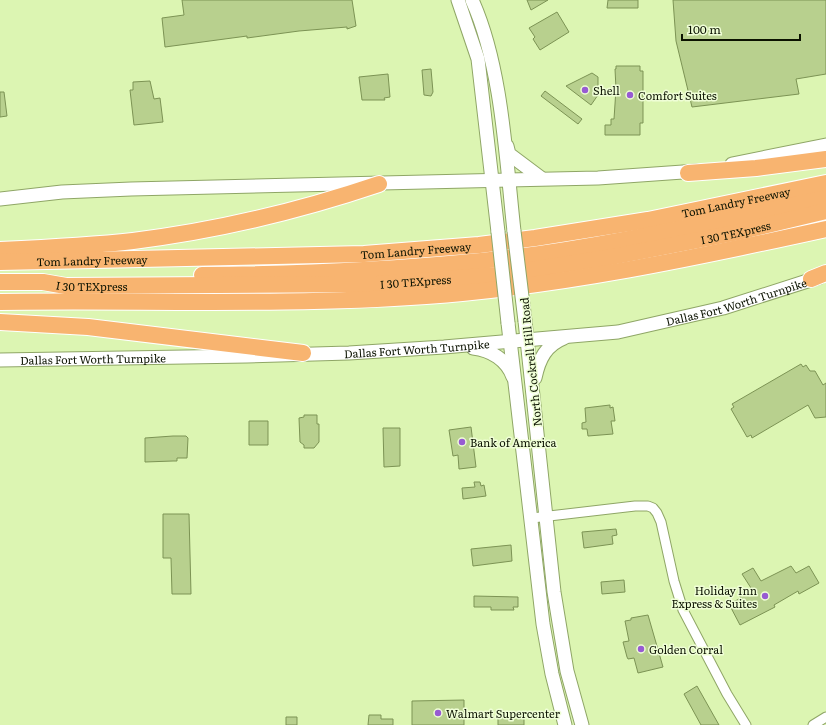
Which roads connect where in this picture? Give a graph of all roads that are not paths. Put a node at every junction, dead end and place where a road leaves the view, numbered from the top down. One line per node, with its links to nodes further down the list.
1 (458, 0): 3 (main road, North Cockrell Hill Road)
2 (474, 3): 3 (main road); 4 (main road, North Cockrell Hill Road)
3 (463, 13): 10 (main road, North Cockrell Hill Road)
4 (503, 136): 8 (main road); 9 (main road, North Cockrell Hill Road)
5 (826, 144): 7 (main road)
6 (826, 159): 7 (highway)
7 (688, 173): 8 (main road)
8 (541, 178): 9 (main road)
9 (509, 179): 10 (main road); 25 (main road, North Cockrell Hill Road, bridge)
10 (491, 180): 12 (main road); 26 (main road, North Cockrell Hill Road, bridge)
11 (826, 183): 18 (highway, Tom Landry Freeway)
12 (379, 184): 14 (main road); 17 (highway)
13 (826, 198): 21 (highway)
14 (0, 199)
15 (826, 211): 21 (highway, I 30 TEXpress)
16 (826, 229): 22 (highway)
17 (0, 250)
18 (0, 262)
19 (821, 276): 24 (main road, Dallas Fort Worth Turnpike)
20 (0, 282): 21 (highway, I 30 TEXpress)
21 (43, 282)
22 (0, 302)
23 (0, 322): 28 (highway)
24 (569, 336): 25 (main road, Dallas Fort Worth Turnpike); 30 (main road)
25 (528, 339): 26 (main road, Dallas Fort Worth Turnpike); 30 (main road, North Cockrell Hill Road)
26 (511, 341): 27 (main road, Dallas Fort Worth Turnpike); 31 (main road, North Cockrell Hill Road)
27 (451, 346): 28 (main road, Dallas Fort Worth Turnpike); 31 (main road)
28 (303, 354): 29 (main road, Dallas Fort Worth Turnpike)
29 (0, 360)
30 (533, 385): 32 (main road, North Cockrell Hill Road)
31 (516, 388): 33 (main road, North Cockrell Hill Road)
32 (546, 516): 33 (street); 34 (main road, North Cockrell Hill Road); 39 (street)
33 (532, 518): 35 (main road, North Cockrell Hill Road)
34 (567, 671): 35 (main road); 38 (main road, North Cockrell Hill Road)
35 (552, 674): 37 (main road, North Cockrell Hill Road)
36 (826, 717): 40 (street)
37 (565, 725)
38 (582, 725)
39 (746, 725)
40 (813, 725)

